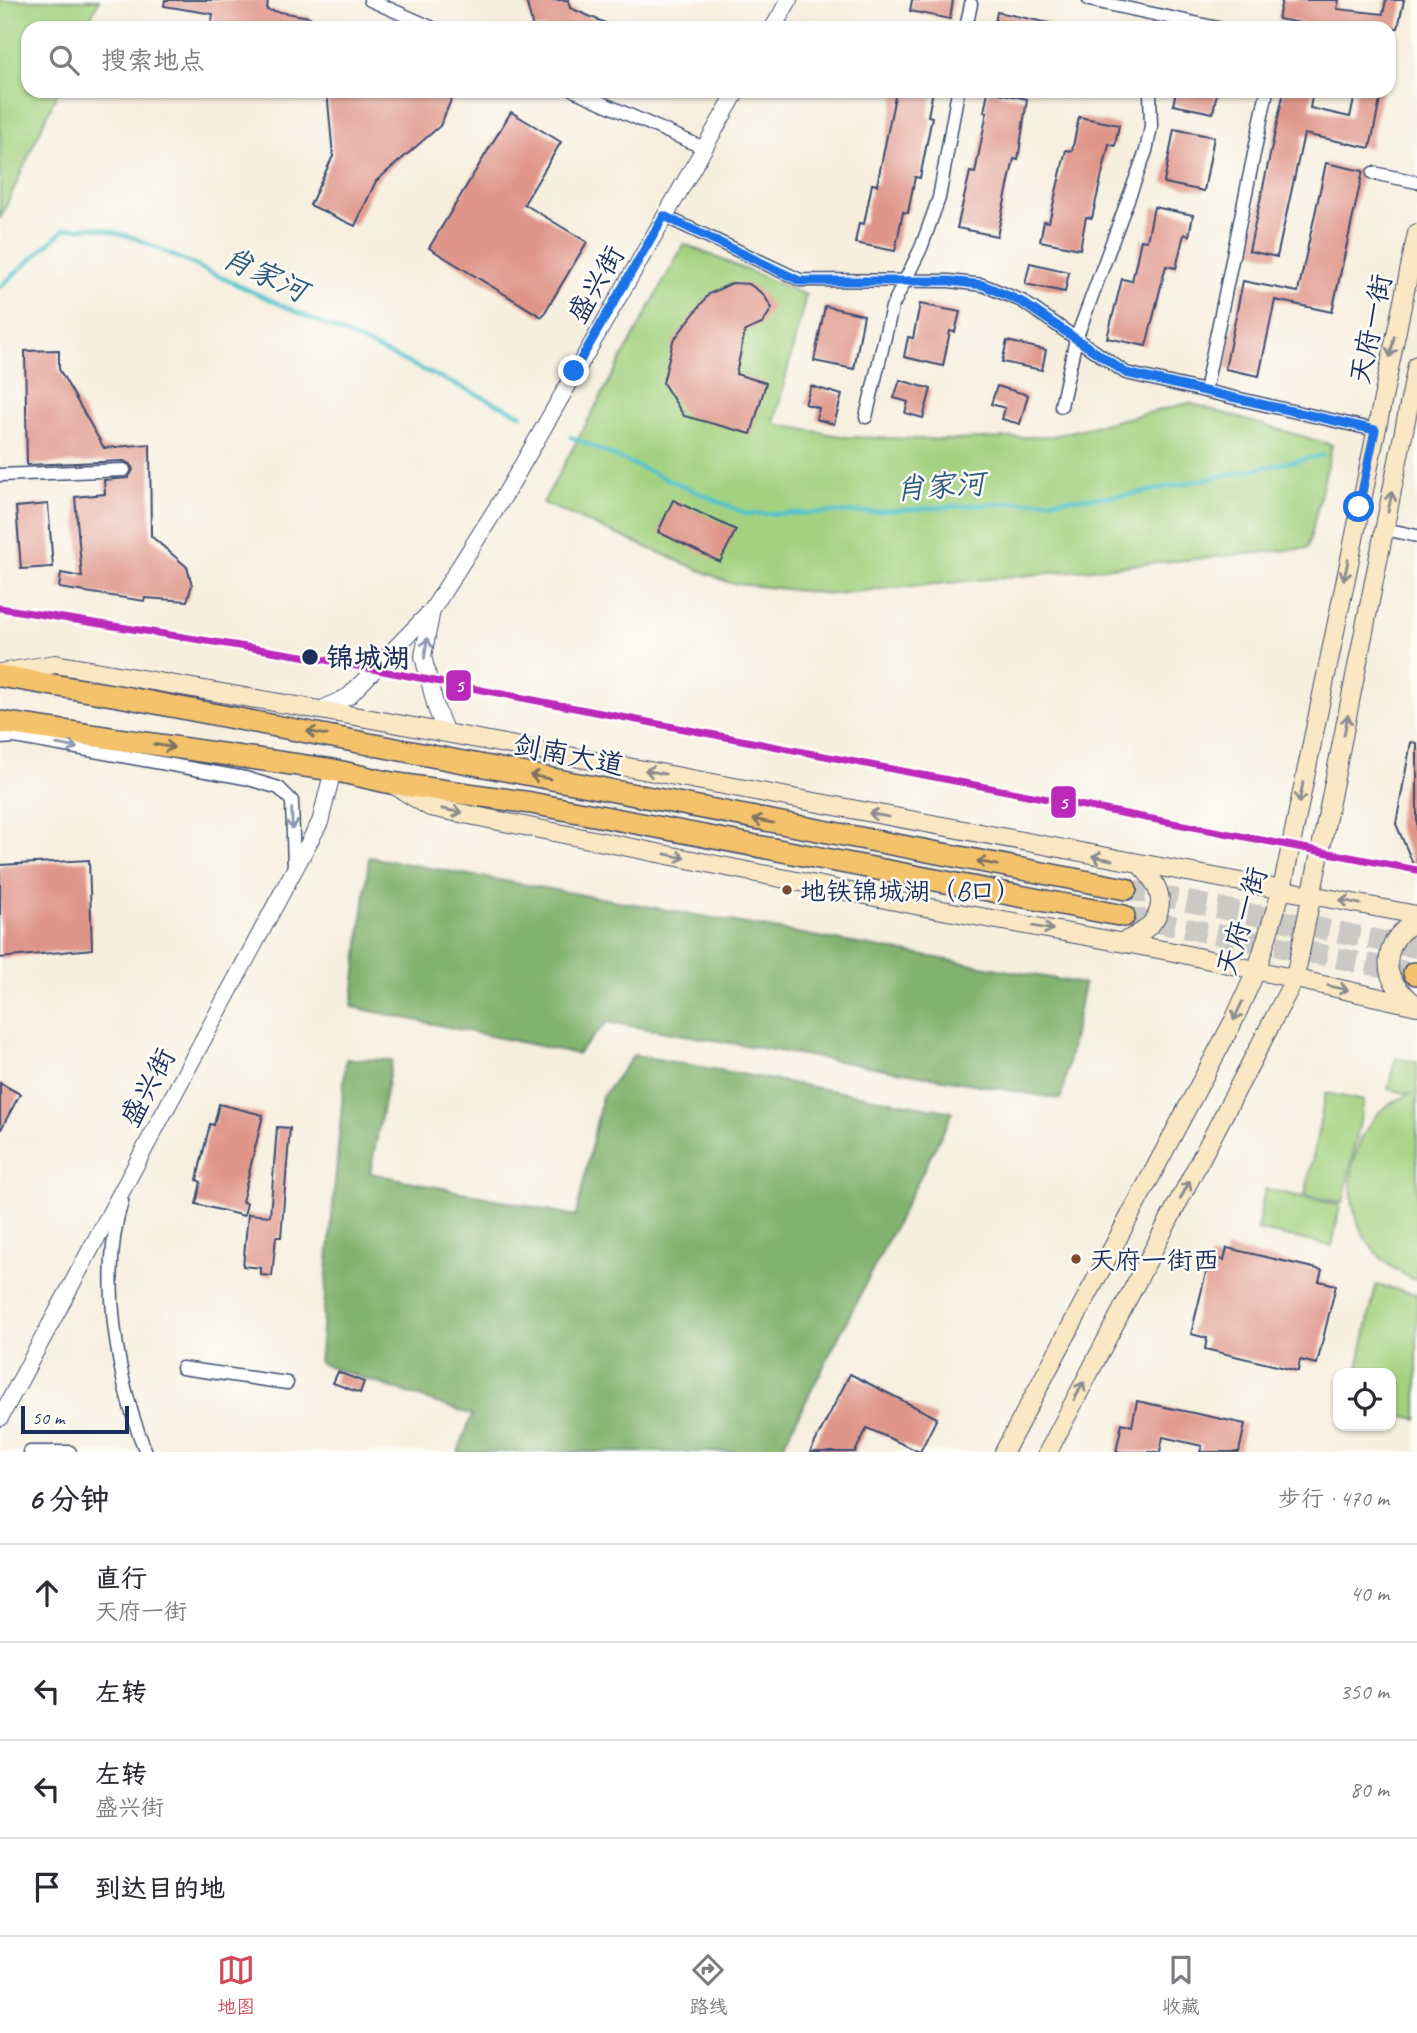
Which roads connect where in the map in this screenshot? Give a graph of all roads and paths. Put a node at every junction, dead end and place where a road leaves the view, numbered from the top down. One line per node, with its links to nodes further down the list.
1 (370, 0): 6 (street)
2 (789, 0): 7 (street)
3 (1089, 0): 5 (street)
4 (971, 4): 8 (street)
5 (1148, 6): 9 (street)
6 (417, 21)
7 (777, 21)
8 (967, 21)
9 (1196, 21)
10 (591, 98): 15 (street)
11 (733, 98): 15 (street, 盛兴街)
12 (958, 98): 20 (street)
13 (1150, 98): 21 (street)
14 (1266, 98): 23 (street)
15 (704, 148): 18 (street, 盛兴街)
16 (1373, 173): 17 (street)
17 (1417, 182)
18 (664, 216): 20 (street); 31 (street, 盛兴街)
19 (1417, 233): 26 (main road, 天府一街, one-way to 26)
20 (904, 281): 21 (street); 25 (street)
21 (1076, 339): 23 (street); 24 (street)
22 (1417, 365): 29 (main road, 天府一街, one-way to 22)
23 (1205, 391): 26 (street)
24 (1061, 406)
25 (866, 417)
26 (1375, 430): 42 (main road, 天府一街, one-way to 42)
27 (124, 470): 28 (street)
28 (0, 475)
29 (1385, 529): 30 (street); 43 (main road, 天府一街, one-way to 29)
30 (1417, 536)
31 (432, 610): 33 (street); 35 (street, one-way to 31)
32 (0, 675): 33 (main road); 41 (highway, 剑南大道, one-way to 32)
33 (320, 710): 35 (main road)
34 (0, 722): 37 (highway, 剑南大道, one-way to 37)
35 (446, 733): 39 (main road, one-way to 35)
36 (0, 738): 40 (street, one-way to 40)
37 (332, 770): 38 (highway, 剑南大道); 40 (street, 盛兴街)
38 (391, 783): 45 (highway, 剑南大道); 47 (main road, one-way to 47)
39 (1141, 866): 42 (main road); 47 (main road)
40 (294, 869): 51 (street, 盛兴街)
41 (1126, 889)
42 (1282, 889): 43 (main road); 48 (main road, 天府一街)
43 (1313, 894): 44 (main road, one-way to 43); 49 (main road, 天府一街)
44 (1417, 915)
45 (1124, 916)
46 (1417, 924): 50 (main road)
47 (1122, 943): 48 (main road)
48 (1257, 969): 49 (main road); 58 (main road, 天府一街, one-way to 58)
49 (1295, 978): 50 (main road, one-way to 50); 59 (main road, 天府一街, one-way to 49)
50 (1417, 1005)
51 (129, 1178): 54 (street); 57 (street, 盛兴街)
52 (182, 1368): 53 (street)
53 (287, 1383)
54 (0, 1418)
55 (30, 1452): 56 (street)
56 (70, 1452)
57 (146, 1452)
58 (1004, 1452)
59 (1048, 1452)

